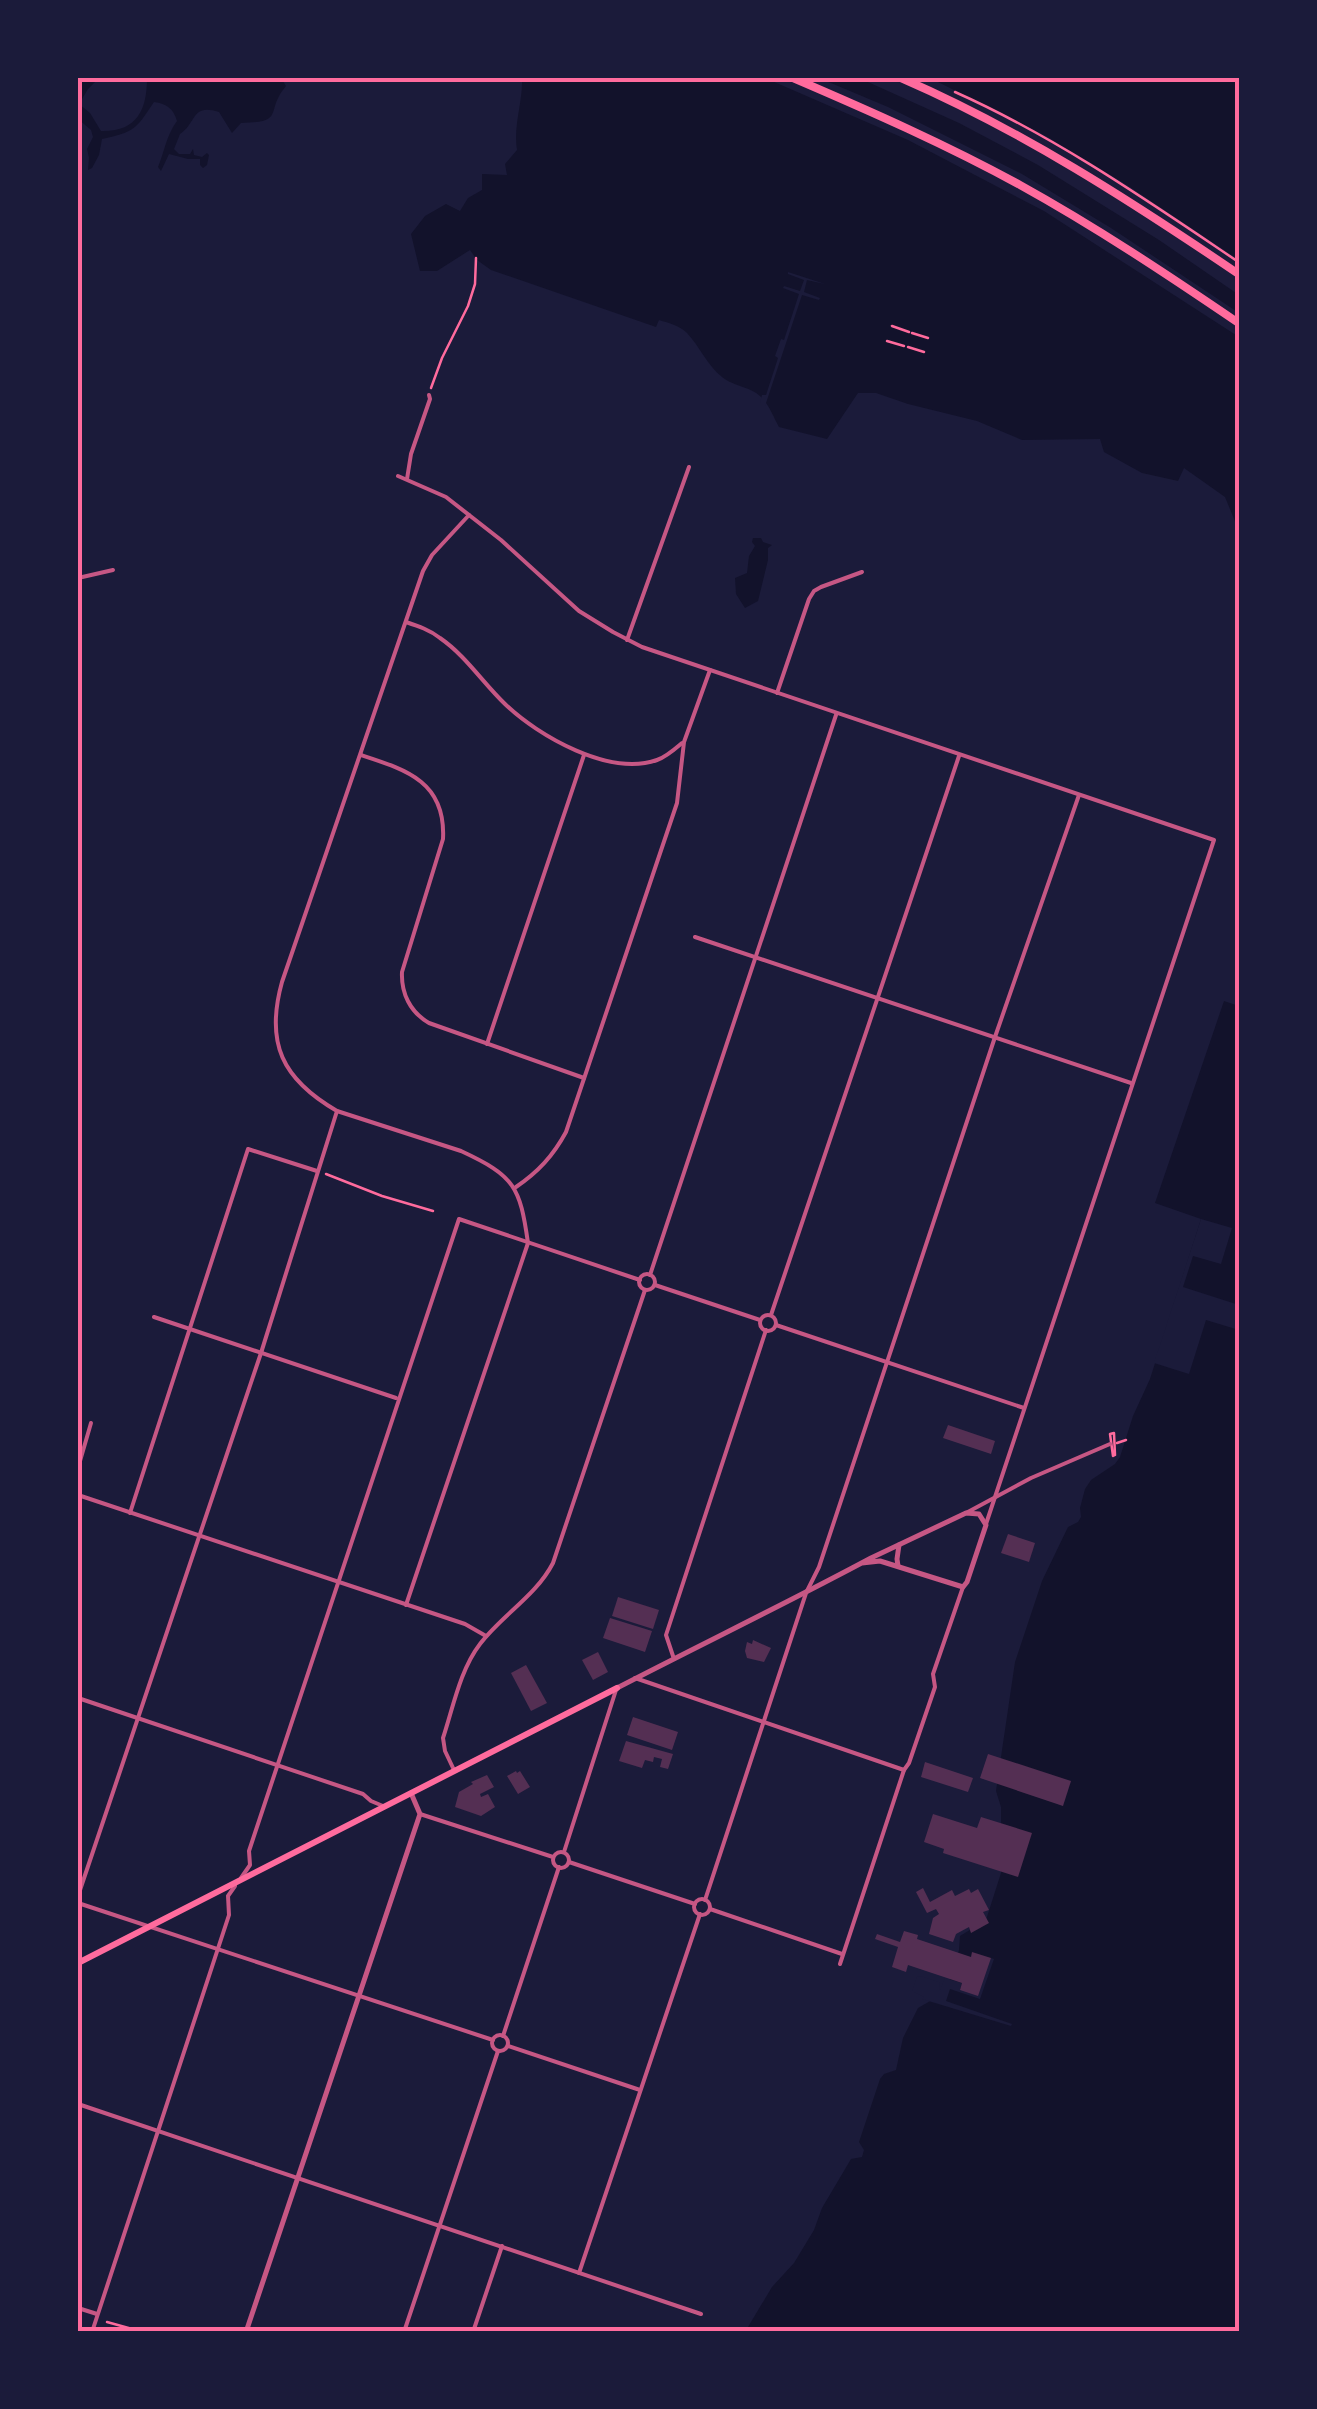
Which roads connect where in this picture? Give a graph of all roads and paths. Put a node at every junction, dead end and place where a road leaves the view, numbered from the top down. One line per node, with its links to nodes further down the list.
1 (793, 78): 5 (highway)
2 (901, 78): 4 (highway)
3 (476, 258): 10 (path)
4 (1240, 275)
5 (1240, 324)
6 (892, 326): 7 (path)
7 (928, 338)
8 (887, 340): 9 (path)
9 (924, 352)
10 (429, 394): 13 (street)
11 (689, 467): 19 (street)
12 (398, 476): 13 (street)
13 (407, 479): 14 (street)
14 (469, 514): 18 (street); 19 (street)
15 (113, 570): 17 (street)
16 (862, 572): 21 (street)
17 (78, 578)
18 (406, 622): 24 (street); 26 (street)
19 (627, 640): 20 (street)
20 (710, 670): 21 (street); 23 (street)
21 (777, 693): 22 (street)
22 (837, 713): 25 (street); 29 (street)
23 (684, 742): 24 (street); 33 (street)
24 (584, 754): 32 (street)
25 (960, 754): 27 (street); 30 (street)
26 (361, 755): 32 (street); 35 (street)
27 (1079, 795): 31 (street); 34 (street)
28 (695, 936): 29 (street)
29 (755, 956): 30 (street); 41 (street)
30 (878, 997): 31 (street); 45 (street)
31 (996, 1037): 34 (street); 52 (street)
32 (487, 1044): 33 (street)
33 (584, 1078): 38 (street)
34 (1132, 1083): 54 (street)
35 (337, 1110): 36 (street); 38 (street)
36 (318, 1171): 49 (street); 51 (street)
37 (326, 1174): 39 (path)
38 (515, 1188): 40 (street)
39 (432, 1211)
40 (528, 1243): 42 (street); 53 (street); 71 (street)
41 (650, 1274): 42 (street); 43 (street)
42 (640, 1280): 44 (street)
43 (655, 1285): 44 (street); 47 (street)
44 (645, 1290): 72 (street)
45 (771, 1315): 47 (street); 48 (street)
46 (154, 1318): 49 (street)
47 (760, 1320): 50 (street)
48 (776, 1325): 50 (street); 52 (street)
49 (189, 1329): 51 (street); 61 (street)
50 (766, 1330): 73 (street)
51 (261, 1353): 53 (street); 64 (street)
52 (887, 1361): 54 (street); 70 (street)
53 (398, 1398): 68 (street)
54 (1024, 1408): 60 (street)
55 (92, 1423): 58 (street)
56 (1126, 1440): 57 (path)
57 (1113, 1443): 60 (street)
58 (78, 1468)
59 (78, 1495): 61 (street)
60 (995, 1498): 62 (street); 63 (street)
61 (130, 1512): 64 (street)
62 (966, 1512): 63 (street); 65 (street)
63 (986, 1525): 69 (street)
64 (198, 1536): 68 (street); 77 (street)
65 (899, 1544): 66 (street); 67 (street)
66 (862, 1562): 67 (street); 70 (street)
67 (898, 1567): 69 (street)
68 (340, 1582): 71 (street); 79 (street)
69 (963, 1587): 81 (street)
70 (806, 1593): 73 (street); 78 (street)
71 (406, 1604): 72 (street)
72 (486, 1636): 80 (street)
73 (674, 1659): 74 (street)
74 (635, 1678): 75 (street); 78 (street)
75 (617, 1688): 80 (main road); 85 (street)
76 (78, 1698): 77 (street)
77 (138, 1718): 79 (street); 90 (street)
78 (763, 1722): 81 (street); 91 (street)
79 (278, 1765): 83 (street); 89 (street)
80 (454, 1770): 82 (main road)
81 (904, 1770): 98 (street)
82 (410, 1793): 83 (main road); 84 (street)
83 (385, 1806): 89 (main road)
84 (420, 1814): 86 (street); 101 (street)
85 (564, 1852): 86 (street); 87 (street)
86 (554, 1857): 88 (street)
87 (569, 1862): 88 (street); 93 (street)
88 (559, 1867): 102 (street)
89 (239, 1880): 96 (main road); 97 (street)
90 (78, 1896)
91 (705, 1900): 93 (street); 94 (street)
92 (78, 1904): 96 (street)
93 (695, 1904): 95 (street)
94 (710, 1909): 95 (street); 98 (street)
95 (700, 1914): 106 (street)
96 (150, 1926): 97 (street); 99 (main road)
97 (218, 1948): 101 (street); 108 (street)
98 (844, 1954): 100 (street)
99 (78, 1963)
100 (840, 1964)
101 (359, 1996): 103 (street); 109 (street)
102 (503, 2036): 103 (street); 104 (street)
103 (493, 2040): 105 (street)
104 (508, 2046): 105 (street); 106 (street)
105 (498, 2051): 110 (street)
106 (640, 2090): 112 (street)
107 (78, 2104): 108 (street)
108 (156, 2130): 109 (street); 114 (street)
109 (298, 2178): 110 (street); 119 (street)
110 (439, 2225): 111 (street); 120 (street)
111 (502, 2246): 112 (street); 121 (street)
112 (579, 2272): 115 (street)
113 (78, 2308): 114 (street)
114 (98, 2314): 117 (street)
115 (701, 2314)
116 (107, 2322): 118 (path)
117 (92, 2332)
118 (143, 2332)
119 (246, 2332)
120 (404, 2332)
121 (474, 2332)

